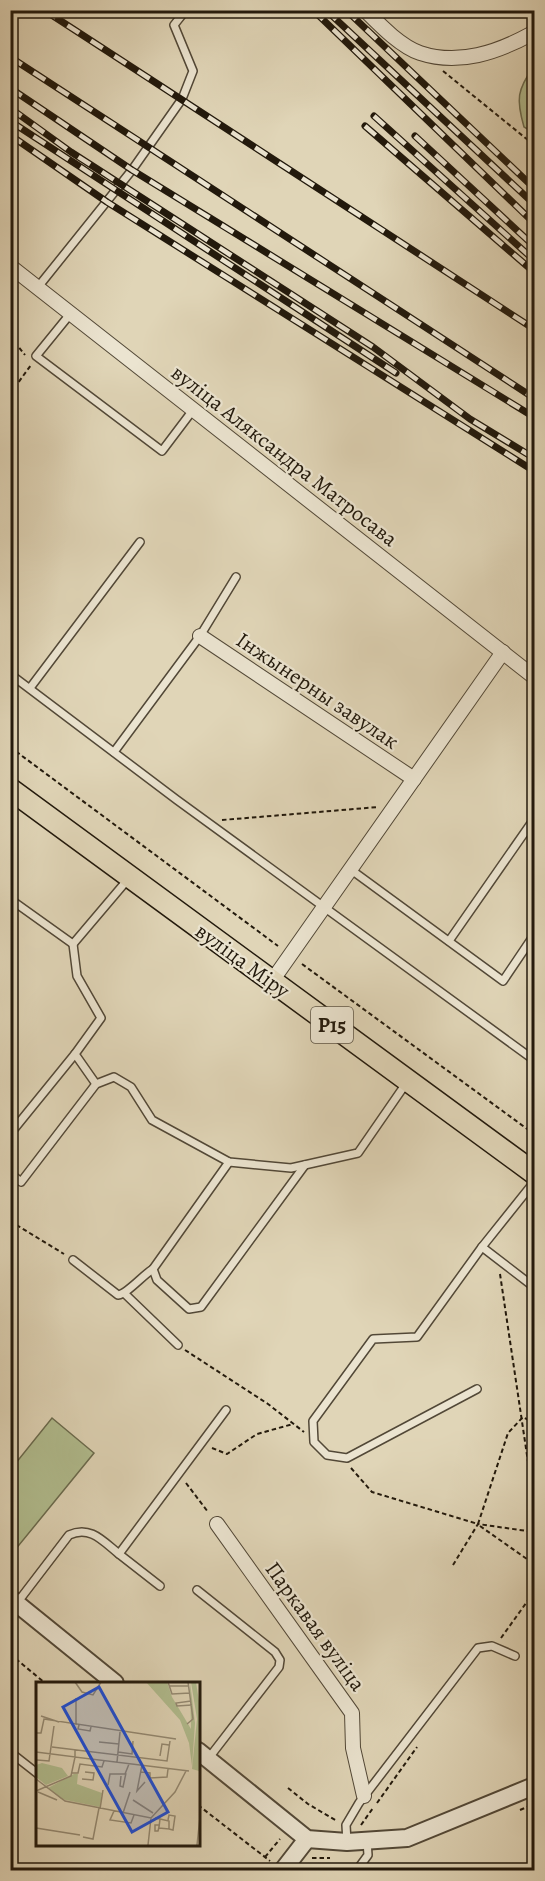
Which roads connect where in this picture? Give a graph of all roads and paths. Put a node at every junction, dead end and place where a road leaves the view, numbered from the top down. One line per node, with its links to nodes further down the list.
1 (186, 10): 7 (lane)
2 (365, 10): 4 (street)
3 (533, 32): 4 (street)
4 (420, 52): 5 (path)
5 (534, 144)
6 (10, 266): 7 (street, вуліца Аляксандра Матросава)
7 (38, 287): 8 (street, вуліца Аляксандра Матросава)
8 (71, 313): 11 (street, вуліца Аляксандра Матросава); 11 (lane)
9 (10, 336): 10 (path)
10 (10, 394)
11 (193, 411): 15 (street, вуліца Аляксандра Матросава)
12 (140, 542): 18 (lane)
13 (236, 577): 14 (lane)
14 (200, 636): 20 (lane); 21 (street, Інжынерны завулак)
15 (503, 652): 17 (street, вуліца Аляксандра Матросава); 21 (street)
16 (10, 674): 18 (lane)
17 (534, 677)
18 (30, 688): 20 (lane)
19 (10, 747): 33 (path)
20 (114, 752): 25 (lane)
21 (414, 779): 23 (street)
22 (10, 789): 27 (main road, вуліца Міру / Р15)
23 (396, 805): 25 (path); 26 (street)
24 (534, 819): 31 (lane)
25 (206, 821): 29 (lane)
26 (350, 869): 29 (street); 31 (lane)
27 (129, 878): 32 (lane); 34 (main road, вуліца Міру / Р15)
28 (10, 899): 32 (lane)
29 (324, 908): 33 (street); 36 (lane)
30 (534, 935): 31 (lane)
31 (449, 941)
32 (73, 944): 35 (lane)
33 (290, 956): 34 (street); 40 (path)
34 (272, 981): 37 (main road, вуліца Міру / Р15)
35 (75, 1054): 38 (lane); 39 (lane)
36 (534, 1060)
37 (408, 1080): 42 (lane); 44 (main road, вуліца Міру / Р15)
38 (96, 1084): 41 (lane); 43 (lane)
39 (10, 1134)
40 (534, 1134)
41 (229, 1162): 42 (lane); 50 (lane)
42 (305, 1165): 50 (lane)
43 (10, 1173)
44 (534, 1173)
45 (534, 1182): 47 (lane)
46 (10, 1221): 49 (path)
47 (482, 1247): 48 (lane); 59 (lane)
48 (498, 1259): 51 (lane); 56 (path)
49 (73, 1260): 52 (lane)
50 (153, 1269): 52 (lane)
51 (534, 1287)
52 (125, 1293): 53 (lane)
53 (178, 1345): 58 (path)
54 (477, 1389): 61 (lane)
55 (226, 1410): 60 (lane)
56 (523, 1418): 57 (path); 63 (path); 65 (path)
57 (534, 1423)
58 (294, 1424): 59 (path); 60 (path)
59 (314, 1441): 61 (lane)
60 (202, 1442): 62 (lane)
61 (347, 1458): 65 (path)
62 (179, 1473): 64 (path); 67 (lane)
63 (534, 1502)
64 (217, 1524): 83 (street, Паркавая вуліца)
65 (478, 1524): 66 (path); 68 (path); 69 (path)
66 (534, 1532)
67 (119, 1554): 70 (lane); 73 (lane)
68 (534, 1564)
69 (453, 1565)
70 (160, 1586)
71 (197, 1590): 80 (lane)
72 (534, 1592): 74 (path)
73 (14, 1601): 78 (street)
74 (492, 1646): 76 (lane); 83 (lane)
75 (10, 1654): 77 (path)
76 (515, 1656)
77 (44, 1682)
78 (114, 1682)
79 (10, 1752): 81 (lane)
80 (203, 1755): 86 (street)
81 (36, 1772)
82 (534, 1786): 87 (street)
83 (364, 1796): 88 (lane)
84 (200, 1807): 89 (path)
85 (283, 1835): 89 (path)
86 (307, 1839): 88 (street); 90 (street)
87 (367, 1840): 88 (street); 91 (lane)
88 (347, 1842)
89 (264, 1857): 90 (path)
90 (280, 1869)
91 (360, 1869)

